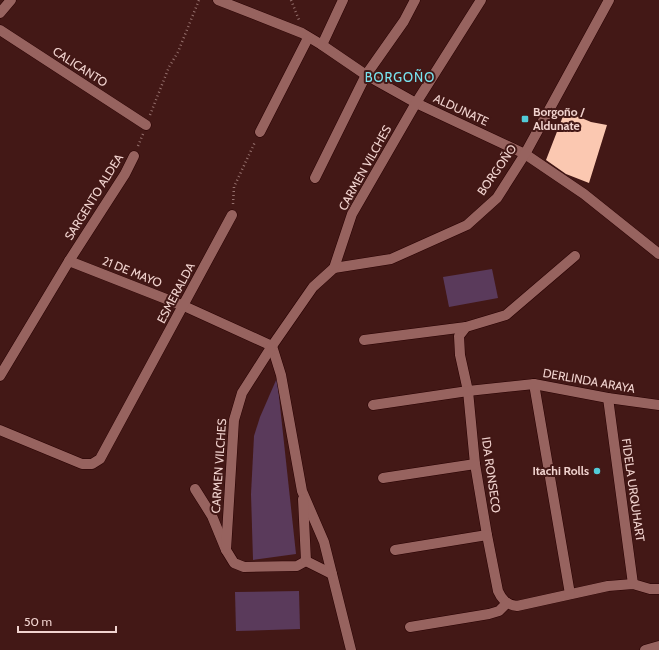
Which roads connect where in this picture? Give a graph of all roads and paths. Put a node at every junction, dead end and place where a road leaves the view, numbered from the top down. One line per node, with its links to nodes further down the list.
1 (11, 0): 8 (street)
2 (199, 0): 14 (path, SARGENTO ALDEA)
3 (218, 0): 10 (street, ALDUNATE)
4 (343, 0): 11 (street)
5 (415, 0): 12 (street)
6 (481, 0): 13 (street, CARMEN VILCHES)
7 (609, 0): 16 (street, BORGOÑO)
8 (0, 13)
9 (0, 30): 14 (street, CALICANTO)
10 (308, 38): 11 (street, ALDUNATE); 15 (street)
11 (322, 45): 12 (street, ALDUNATE)
12 (366, 75): 13 (street, ALDUNATE); 18 (street)
13 (416, 103): 16 (street, ALDUNATE); 23 (street, CARMEN VILCHES)
14 (146, 125): 17 (path, SARGENTO ALDEA)
15 (260, 132): 19 (path)
16 (525, 154): 20 (street, ALDUNATE); 23 (street, BORGOÑO)
17 (134, 156): 22 (street, SARGENTO ALDEA)
18 (315, 178)
19 (232, 214): 24 (street, ESMERALDA)
20 (659, 254)
21 (575, 256): 25 (street)
22 (69, 261): 24 (street, 21 DE MAYO); 28 (street, SARGENTO ALDEA)
23 (334, 268): 27 (street, CARMEN VILCHES)
24 (184, 306): 27 (street, 21 DE MAYO); 34 (street, ESMERALDA)
25 (466, 327): 26 (street); 30 (street, IDA RONSECO)
26 (364, 340)
27 (272, 346): 38 (street); 40 (street, CARMEN VILCHES)
28 (0, 376)
29 (534, 384): 30 (street, DERLINDA ARAYA); 31 (street, DERLINDA ARAYA); 46 (street)
30 (468, 390): 32 (street, DERLINDA ARAYA); 35 (street, IDA RONSECO)
31 (608, 398): 33 (street, DERLINDA ARAYA); 44 (street, FIDELA URQUHART)
32 (373, 405)
33 (659, 405)
34 (0, 430)
35 (475, 464): 36 (street); 39 (street, IDA RONSECO)
36 (383, 478)
37 (194, 489): 40 (street, CARMEN VILCHES)
38 (302, 491): 42 (street); 43 (street)
39 (487, 535): 41 (street); 47 (street, IDA RONSECO)
40 (226, 550): 42 (street, CARMEN VILCHES)
41 (395, 550)
42 (306, 561): 43 (street)
43 (332, 574): 49 (street)
44 (633, 584): 45 (street); 46 (street)
45 (659, 589)
46 (570, 594): 47 (street)
47 (507, 603): 48 (street)
48 (410, 626)
49 (351, 650)

